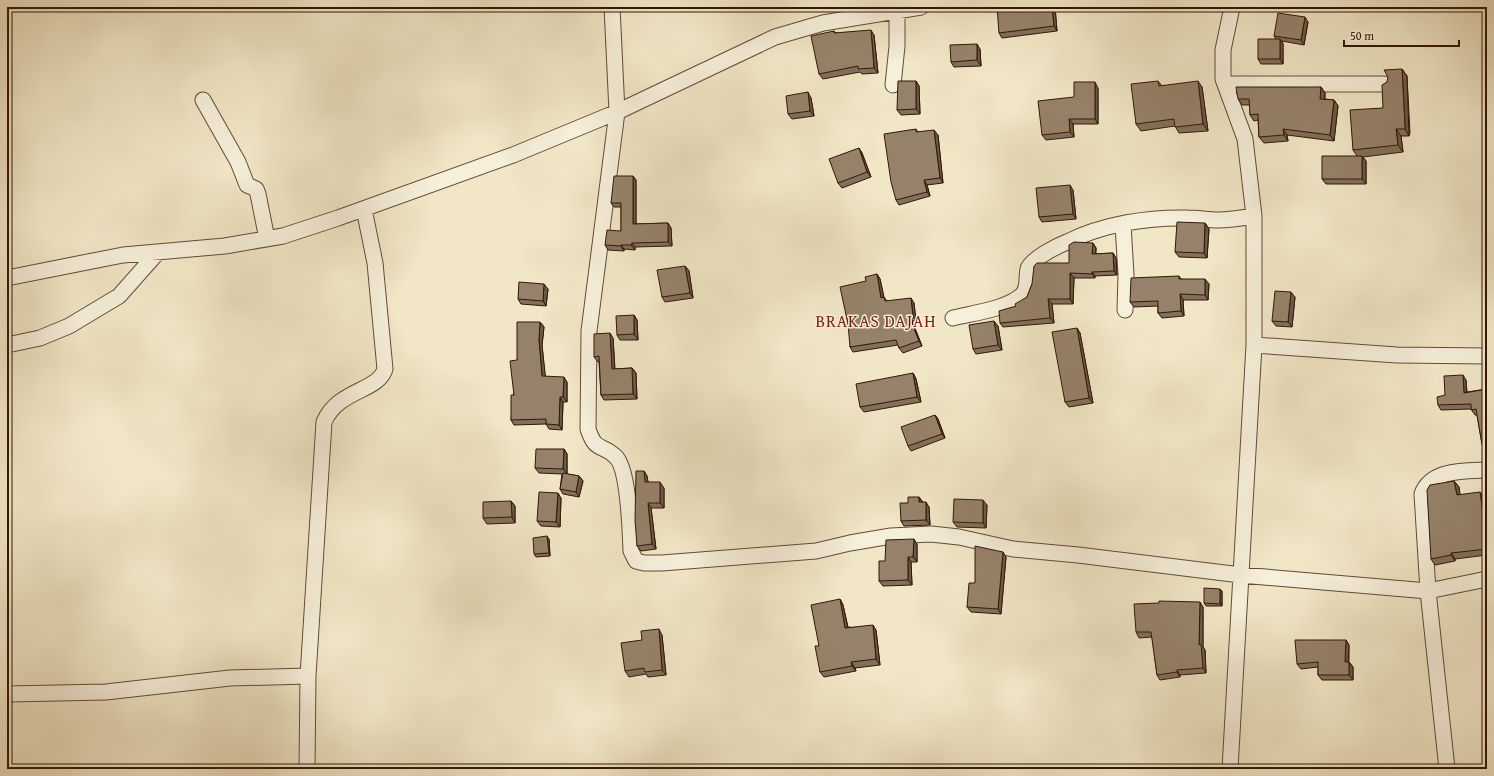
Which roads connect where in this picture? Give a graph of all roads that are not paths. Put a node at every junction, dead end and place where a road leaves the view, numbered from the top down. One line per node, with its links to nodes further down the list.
1 (612, 7): 9 (street)
2 (921, 7): 4 (street)
3 (1232, 7): 5 (street)
4 (897, 11): 7 (street); 9 (street)
5 (1225, 84): 6 (street); 11 (street)
6 (1384, 84)
7 (893, 85)
8 (202, 100): 13 (street)
9 (617, 112): 10 (street); 22 (street)
10 (364, 209): 13 (street); 25 (street)
11 (1254, 216): 12 (street); 19 (street)
12 (1123, 224): 16 (street); 17 (street)
13 (267, 239): 14 (street)
14 (158, 252): 15 (street); 18 (street)
15 (7, 278)
16 (1125, 310)
17 (953, 318)
18 (7, 345)
19 (1254, 345): 20 (street); 22 (street)
20 (1487, 356)
21 (1487, 470): 24 (street)
22 (1241, 575): 24 (street); 28 (street)
23 (1487, 579): 24 (street)
24 (1428, 591): 29 (street)
25 (308, 676): 26 (street); 27 (street)
26 (8, 694)
27 (307, 769)
28 (1230, 769)
29 (1447, 769)

